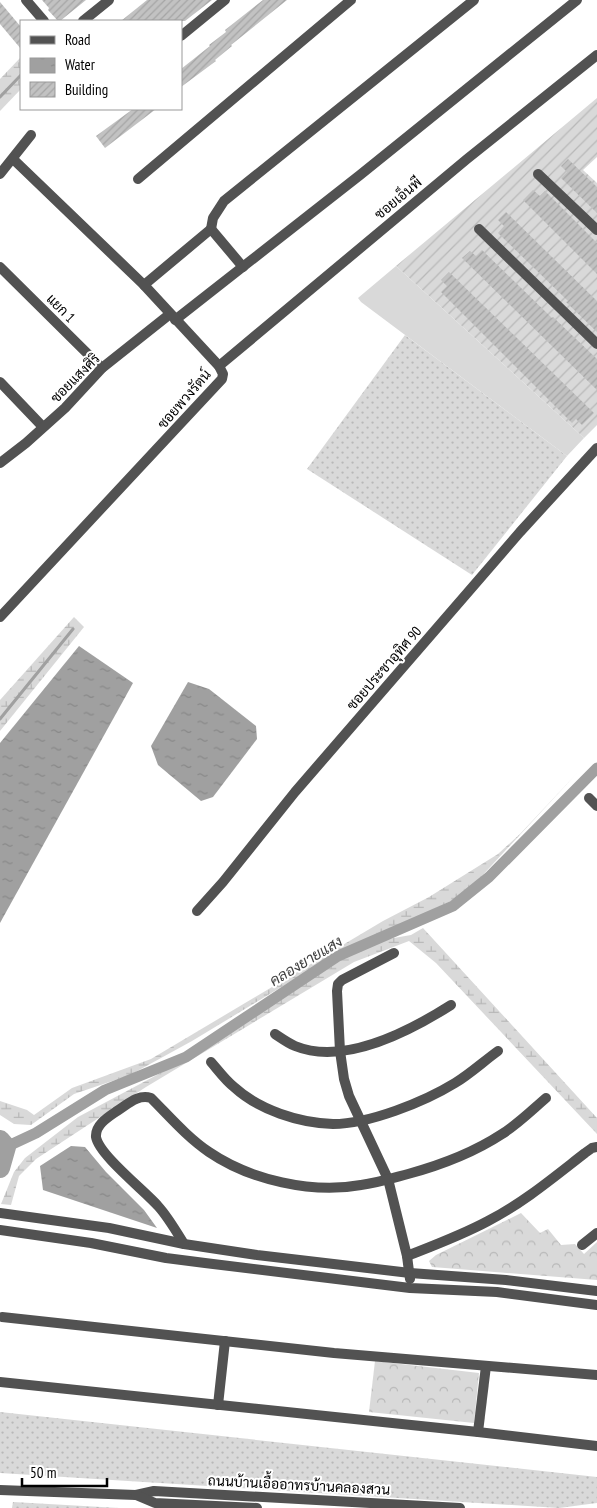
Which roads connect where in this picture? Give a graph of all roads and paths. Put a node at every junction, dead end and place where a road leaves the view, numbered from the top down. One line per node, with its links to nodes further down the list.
1 (26, 0): 7 (street)
2 (108, 0): 8 (street)
3 (225, 0): 9 (street)
4 (351, 0): 15 (street)
5 (474, 0): 16 (street)
6 (577, 0): 20 (street, ซอยแสงศิริ)
7 (43, 20)
8 (84, 20)
9 (182, 35)
10 (597, 55): 24 (street, ซอยเอ็นพี)
11 (31, 135): 12 (street)
12 (13, 159): 13 (street); 21 (street, ซอยพวงรัตน์)
13 (0, 174)
14 (538, 174): 18 (street)
15 (138, 179)
16 (210, 229): 20 (street); 21 (street)
17 (479, 229): 23 (street)
18 (597, 230)
19 (0, 267): 25 (street, แยก 1)
20 (243, 267): 22 (street, ซอยแสงศิริ)
21 (144, 285): 22 (street, ซอยพวงรัตน์)
22 (172, 317): 24 (street, ซอยพวงรัตน์); 25 (street, ซอยแสงศิริ)
23 (597, 344)
24 (219, 366): 30 (street, ซอยพวงรัตน์)
25 (102, 368): 27 (street, ซอยแสงศิริ)
26 (0, 382): 27 (street)
27 (43, 426): 29 (street, ซอยแสงศิริ)
28 (597, 448): 33 (street, ซอยประชาอุทิศ 90)
29 (0, 463)
30 (0, 617)
31 (589, 798): 32 (street)
32 (597, 806)
33 (197, 911)
34 (394, 953): 37 (street)
35 (451, 1005): 37 (street)
36 (275, 1034): 37 (street)
37 (340, 1051): 41 (street)
38 (498, 1051): 41 (street)
39 (211, 1062): 41 (street)
40 (546, 1098): 43 (street)
41 (360, 1120): 43 (street)
42 (597, 1147): 49 (street)
43 (388, 1179): 47 (street); 49 (street)
44 (0, 1212): 47 (street)
45 (0, 1230): 51 (street)
46 (597, 1233): 48 (street)
47 (184, 1244): 50 (street)
48 (582, 1246)
49 (407, 1256): 50 (street)
50 (410, 1273): 51 (street); 52 (street)
51 (410, 1288): 53 (street)
52 (597, 1291)
53 (597, 1305)
54 (2, 1317): 55 (street)
55 (225, 1341): 56 (street); 59 (street)
56 (486, 1366): 57 (street); 60 (street)
57 (597, 1375)
58 (0, 1382): 59 (street)
59 (218, 1405): 60 (street)
60 (478, 1432): 61 (street)
61 (597, 1446)
62 (0, 1490): 63 (street, ถนนบ้านเอื้ออาทรบ้านคลองสวน)
63 (136, 1495): 64 (street, ถนนบ้านเอื้ออาทรบ้านคลองสวน); 65 (street, ถนนบ้านเอื้ออาทรบ้านคลองสวน)
64 (341, 1505): 66 (street, ถนนบ้านเอื้ออาทรบ้านคลองสวน)
65 (257, 1508)
66 (460, 1508)

